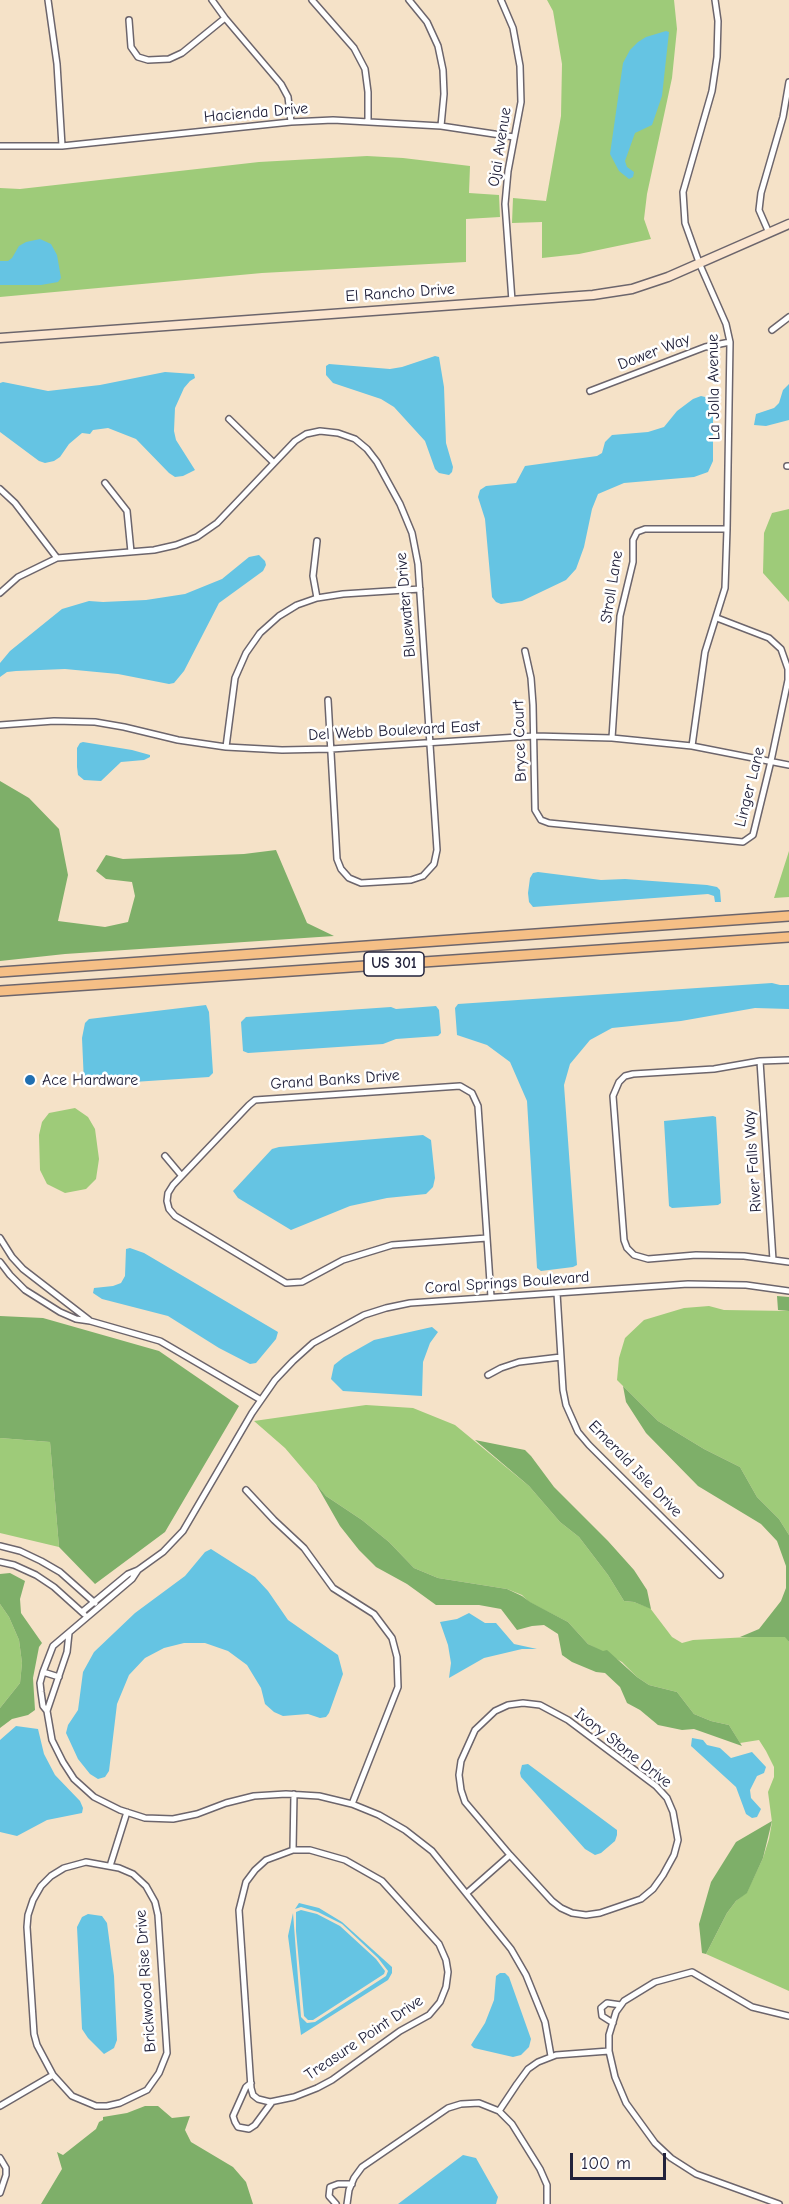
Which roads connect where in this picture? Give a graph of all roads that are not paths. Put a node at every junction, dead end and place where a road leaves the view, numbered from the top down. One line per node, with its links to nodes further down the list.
1 (48, 0): 15 (street)
2 (212, 0): 7 (street)
3 (312, 0): 10 (street)
4 (409, 0): 12 (street)
5 (501, 0): 13 (street, Ojai Avenue)
6 (715, 0): 18 (street, La Jolla Avenue)
7 (225, 18): 8 (street); 11 (street)
8 (129, 20)
9 (789, 82): 17 (street)
10 (368, 120): 11 (street, Hacienda Drive); 12 (street, Hacienda Drive)
11 (291, 122): 15 (street, Hacienda Drive)
12 (441, 126): 13 (street, Hacienda Drive)
13 (514, 137): 19 (street, Ojai Avenue)
14 (0, 146): 15 (street, Hacienda Drive)
15 (62, 146)
16 (789, 224): 17 (street, El Rancho Drive)
17 (769, 233): 18 (street, El Rancho Drive)
18 (700, 265): 19 (street, El Rancho Drive); 23 (street, La Jolla Avenue)
19 (513, 301): 22 (street, El Rancho Drive)
20 (789, 317): 21 (street)
21 (772, 330)
22 (0, 338)
23 (730, 342): 24 (street, Dower Way); 29 (street, La Jolla Avenue)
24 (590, 391)
25 (229, 419): 26 (street)
26 (274, 463): 31 (street, Bluewater Drive); 33 (street, Bluewater Drive)
27 (105, 483): 31 (street)
28 (0, 489): 32 (street)
29 (727, 529): 36 (street, La Jolla Avenue); 41 (street, Stroll Lane)
30 (317, 541): 35 (street)
31 (131, 552): 32 (street, Bluewater Drive)
32 (57, 558): 34 (street, Bluewater Drive)
33 (420, 589): 35 (street); 42 (street, Bluewater Drive)
34 (0, 593)
35 (317, 598): 44 (street)
36 (717, 618): 43 (street, La Jolla Avenue); 46 (street, Linger Lane)
37 (525, 651): 40 (street, Bryce Court)
38 (328, 700): 45 (street)
39 (0, 725): 44 (street, Del Webb Boulevard East)
40 (534, 736): 41 (street, Del Webb Boulevard East); 42 (street, Del Webb Boulevard East); 48 (street, Bryce Court)
41 (612, 738): 43 (street, Del Webb Boulevard East)
42 (430, 742): 45 (street, Del Webb Boulevard East); 45 (street, Bluewater Drive)
43 (692, 746): 46 (street, Del Webb Boulevard East)
44 (226, 747): 45 (street, Del Webb Boulevard East)
45 (331, 749)
46 (771, 761): 47 (street, Del Webb Boulevard East); 48 (street, Linger Lane)
47 (789, 765)
48 (549, 823)
49 (789, 916): 51 (main road, US 301 / US 301)
50 (789, 937): 52 (main road, US 301)
51 (0, 972)
52 (0, 991)
53 (789, 1060): 54 (street)
54 (759, 1061): 59 (street, River Falls Way); 59 (street)
55 (165, 1156): 56 (street)
56 (182, 1175): 58 (street, Grand Banks Drive); 58 (street, Grand Banks Drive)
57 (0, 1238): 65 (street)
58 (487, 1238): 64 (street, Grand Banks Drive)
59 (773, 1260): 61 (street)
60 (0, 1262): 65 (street)
61 (789, 1262)
62 (789, 1290): 63 (street, Coral Springs Boulevard)
63 (557, 1293): 64 (street, Coral Springs Boulevard); 66 (street, Emerald Isle Drive)
64 (491, 1297): 68 (street, Coral Springs Boulevard)
65 (90, 1321): 68 (street)
66 (561, 1357): 67 (street); 72 (street, Emerald Isle Drive)
67 (488, 1376)
68 (261, 1400): 73 (street, Coral Springs Boulevard)
69 (246, 1490): 80 (street)
70 (0, 1546): 73 (street)
71 (0, 1562): 74 (street)
72 (720, 1575)
73 (96, 1604): 74 (street, Coral Springs Boulevard)
74 (84, 1614): 75 (street, Coral Springs Boulevard)
75 (69, 1633): 76 (street, Coral Springs Boulevard); 77 (street)
76 (43, 1672): 77 (street); 78 (street)
77 (59, 1677): 78 (street)
78 (47, 1711): 81 (street)
79 (294, 1794): 80 (street); 81 (street); 82 (street)
80 (352, 1803): 85 (street)
81 (127, 1812): 84 (street)
82 (293, 1850): 92 (street, Treasure Point Drive); 93 (street, Treasure Point Drive)
83 (510, 1855): 83 (street, Ivory Stone Drive); 85 (street)
84 (110, 1866): 91 (street, Brickwood Rise Drive); 91 (street, Brickwood Rise Drive)
85 (467, 1893): 90 (street)
86 (621, 2005): 87 (street); 88 (street); 88 (street)
87 (789, 2016)
88 (613, 2023): 89 (street)
89 (609, 2051): 90 (street); 102 (street)
90 (551, 2056): 95 (street)
91 (53, 2075): 94 (street)
92 (251, 2083): 93 (street); 93 (street)
93 (272, 2102)
94 (0, 2106)
95 (499, 2111): 97 (street); 101 (street)
96 (0, 2158): 98 (street)
97 (352, 2184): 99 (street); 100 (street)
98 (0, 2193)
99 (336, 2204)
100 (347, 2204)
101 (547, 2204)
102 (779, 2204)

